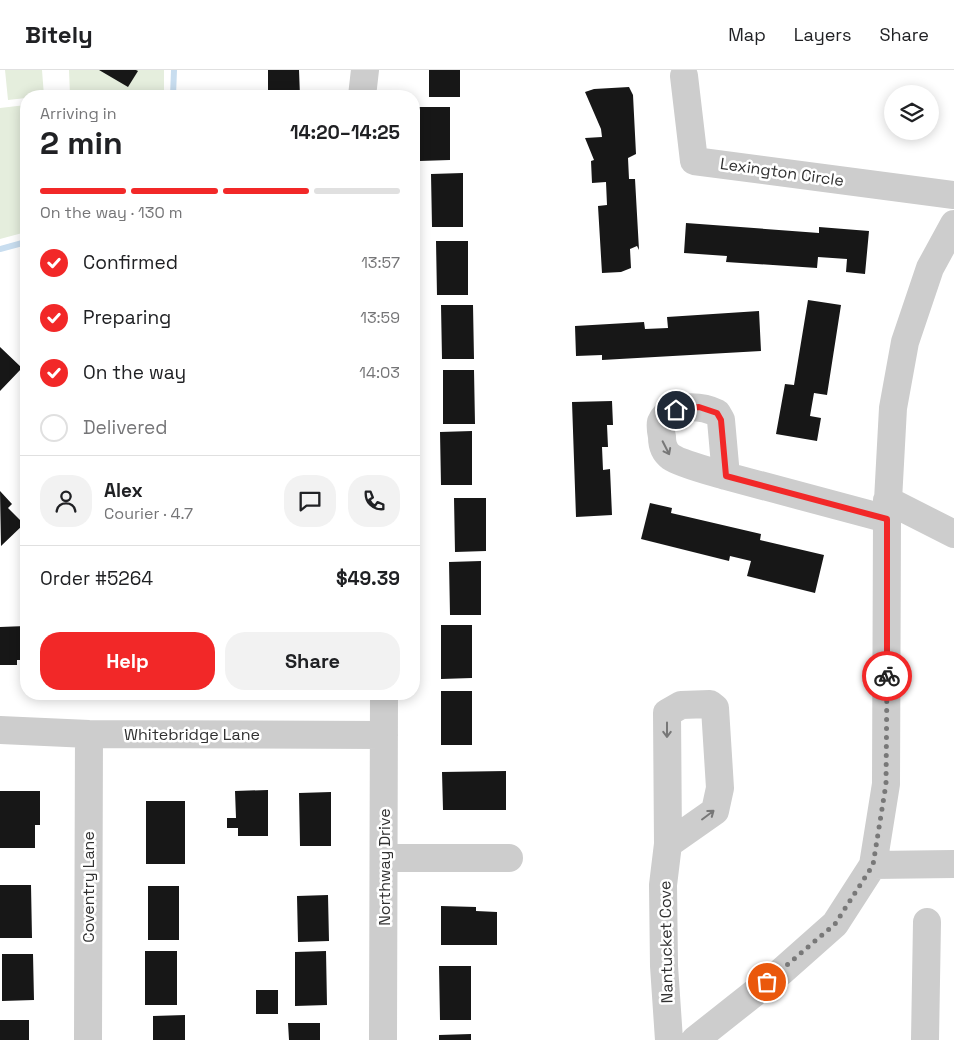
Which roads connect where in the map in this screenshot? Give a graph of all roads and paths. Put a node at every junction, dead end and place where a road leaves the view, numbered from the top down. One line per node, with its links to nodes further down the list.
1 (365, 70): 3 (street)
2 (684, 76): 4 (street, Lexington Circle)
3 (363, 90)
4 (954, 195)
5 (954, 224): 7 (street)
6 (726, 476): 7 (street)
7 (887, 510): 8 (street); 17 (street)
8 (954, 534)
9 (384, 700): 12 (street, Northway Drive)
10 (0, 730): 11 (street, Whitebridge Lane)
11 (89, 734): 12 (street, Whitebridge Lane); 19 (street, Coventry Lane)
12 (384, 735): 14 (street, Northway Drive)
13 (668, 844): 21 (street, Nantucket Cove)
14 (384, 858): 15 (street); 20 (street, Northway Drive)
15 (509, 858)
16 (954, 864): 17 (street)
17 (873, 865): 22 (street)
18 (927, 922): 23 (street)
19 (88, 1040)
20 (384, 1040)
21 (669, 1040)
22 (695, 1040)
23 (925, 1040)

